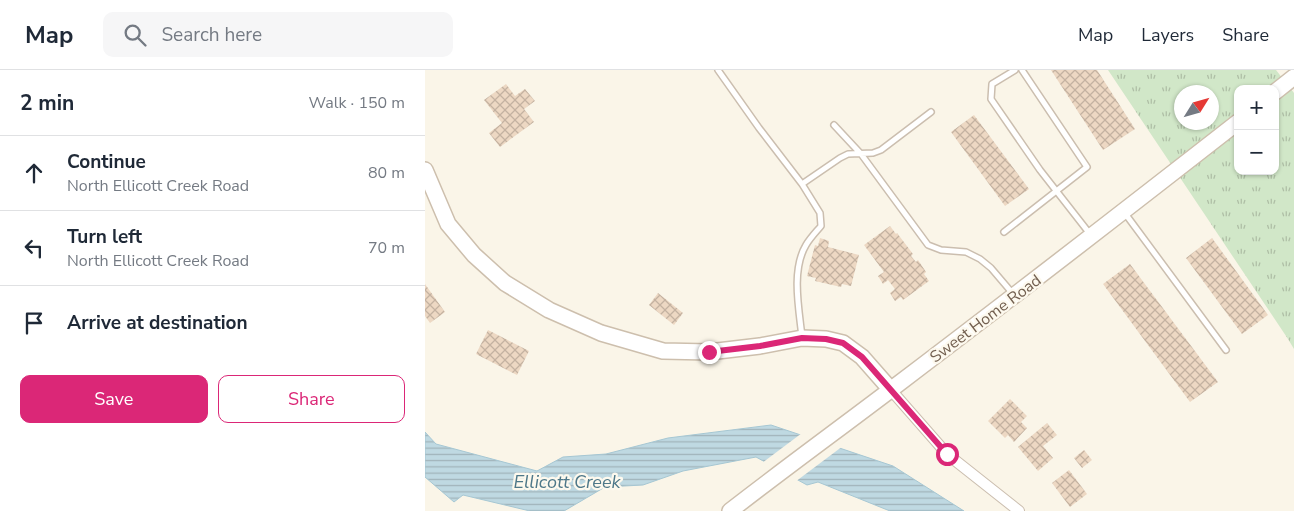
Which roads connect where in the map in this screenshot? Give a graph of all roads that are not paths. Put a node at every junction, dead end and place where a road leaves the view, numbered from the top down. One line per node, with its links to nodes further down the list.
1 (718, 70): 11 (lane)
2 (1015, 70): 12 (lane)
3 (1022, 70): 12 (lane)
4 (1294, 77): 5 (main road)
5 (1279, 89)
6 (931, 112): 9 (lane)
7 (834, 125): 9 (lane)
8 (1234, 125): 13 (main road, Sweet Home Road)
9 (861, 154): 11 (lane); 16 (lane)
10 (425, 170): 17 (main road)
11 (802, 184): 17 (lane)
12 (1057, 192): 14 (lane); 15 (lane)
13 (1124, 211): 15 (main road, Sweet Home Road); 18 (lane)
14 (1003, 232)
15 (1091, 236): 16 (main road, Sweet Home Road)
16 (1014, 296): 19 (main road, Sweet Home Road)
17 (802, 338): 19 (main road)
18 (1225, 350)
19 (891, 390): 20 (main road, Sweet Home Road); 21 (street)
20 (730, 511)
21 (1019, 511)

